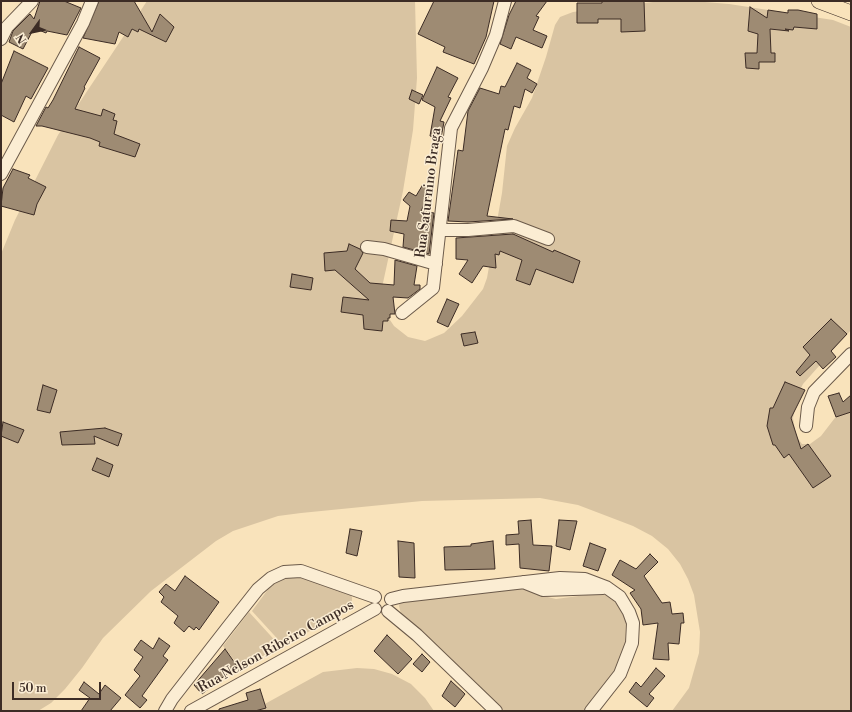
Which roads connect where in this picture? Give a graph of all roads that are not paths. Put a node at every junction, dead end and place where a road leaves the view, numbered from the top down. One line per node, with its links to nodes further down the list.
1 (32, 1): 6 (street)
2 (92, 1): 7 (street)
3 (505, 1): 8 (street, Rua Saturnino Braga)
4 (818, 1): 5 (main road)
5 (851, 13)
6 (1, 39)
7 (1, 174)
8 (440, 230): 9 (street); 11 (street, Rua Saturnino Braga)
9 (548, 239)
10 (367, 246): 11 (street)
11 (436, 264): 12 (street, Rua Saturnino Braga)
12 (402, 313)
13 (851, 354): 14 (street)
14 (806, 426)
15 (375, 603): 16 (street); 16 (street); 17 (street, Rua Nelson Ribeiro Campos); 18 (street, Rua Nelson Ribeiro Campos)
16 (390, 605): 19 (street); 20 (street)
17 (165, 711)
18 (191, 711)
19 (496, 711)
20 (590, 711)

